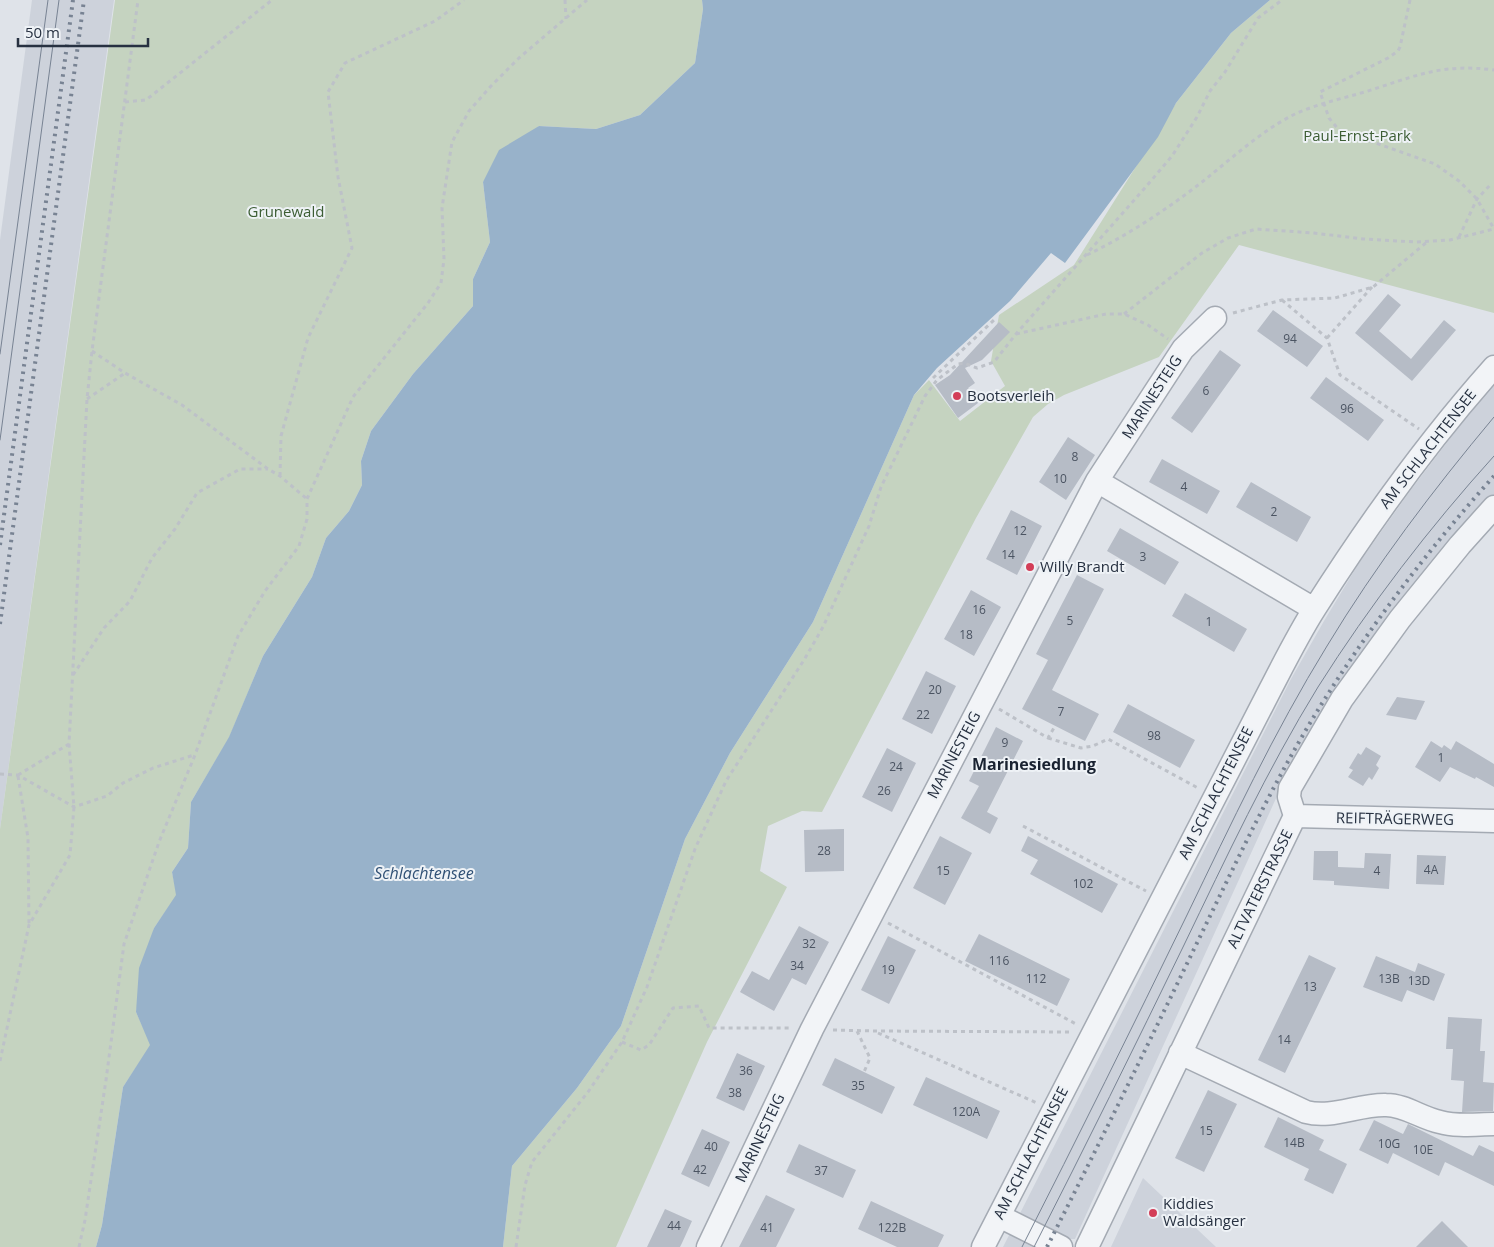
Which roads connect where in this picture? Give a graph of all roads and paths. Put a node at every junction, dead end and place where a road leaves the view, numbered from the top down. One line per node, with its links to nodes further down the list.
1 (138, 0): 10 (path)
2 (272, 0): 10 (path)
3 (464, 0): 33 (path)
4 (565, 0): 8 (path)
5 (1282, 0): 17 (path)
6 (1410, 0): 11 (path)
7 (585, 1): 8 (path)
8 (566, 19): 35 (path)
9 (1494, 70): 11 (path)
10 (125, 102): 26 (path)
11 (1324, 104): 13 (path); 17 (path)
12 (1492, 183): 13 (path)
13 (1477, 199): 14 (path); 15 (path)
14 (1494, 229): 15 (path)
15 (1459, 238): 16 (path)
16 (1428, 241): 18 (path); 20 (path)
17 (1084, 256): 23 (path)
18 (1373, 286): 19 (path); 24 (path)
19 (1282, 300): 21 (path); 24 (path)
20 (1124, 314): 23 (path); 25 (path)
21 (1215, 318): 25 (street, MARINESTEIG)
22 (995, 319): 29 (path)
23 (1016, 334): 58 (path)
24 (1327, 338): 31 (path)
25 (1183, 349): 34 (street, MARINESTEIG)
26 (92, 352): 28 (path); 30 (path)
27 (1494, 367): 31 (street, AM SCHLACHTENSEE)
28 (125, 373): 30 (path); 32 (path)
29 (932, 378)
30 (87, 399): 38 (path)
31 (1433, 438): 37 (street, AM SCHLACHTENSEE)
32 (268, 469): 33 (path); 38 (path)
33 (280, 476): 35 (path)
34 (1097, 481): 37 (street); 39 (street, MARINESTEIG)
35 (307, 499): 43 (path)
36 (1494, 507): 48 (street, ALTVATERSTRASSE)
37 (1314, 609): 46 (street, AM SCHLACHTENSEE)
38 (72, 675): 42 (path)
39 (983, 700): 41 (path); 52 (street, MARINESTEIG)
40 (1055, 726): 41 (path)
41 (1048, 738): 46 (path)
42 (70, 744): 45 (path); 47 (path)
43 (195, 755): 47 (path); 65 (path)
44 (0, 774): 45 (path)
45 (18, 776): 47 (path); 53 (path)
46 (1214, 797): 51 (street, AM SCHLACHTENSEE)
47 (74, 807): 53 (path)
48 (1295, 816): 49 (street, REIFTRÄGERWEG); 59 (street, ALTVATERSTRASSE)
49 (1494, 821)
50 (1023, 826): 51 (path)
51 (1162, 900): 57 (street, AM SCHLACHTENSEE)
52 (871, 915): 54 (street, MARINESTEIG); 57 (path)
53 (29, 925): 60 (path)
54 (812, 1029): 55 (path); 58 (path); 67 (street, MARINESTEIG)
55 (857, 1030): 56 (path); 61 (path)
56 (875, 1032): 57 (path); 62 (path)
57 (1092, 1032): 62 (street, AM SCHLACHTENSEE)
58 (622, 1042): 66 (path)
59 (1180, 1053): 63 (street); 70 (street, ALTVATERSTRASSE)
60 (0, 1061)
61 (864, 1072)
62 (1054, 1111): 64 (street, AM SCHLACHTENSEE)
63 (1494, 1124)
64 (999, 1216): 68 (street, AM SCHLACHTENSEE); 69 (street)
65 (79, 1247)
66 (516, 1247)
67 (708, 1247)
68 (983, 1247)
69 (1061, 1247)
70 (1087, 1247)

